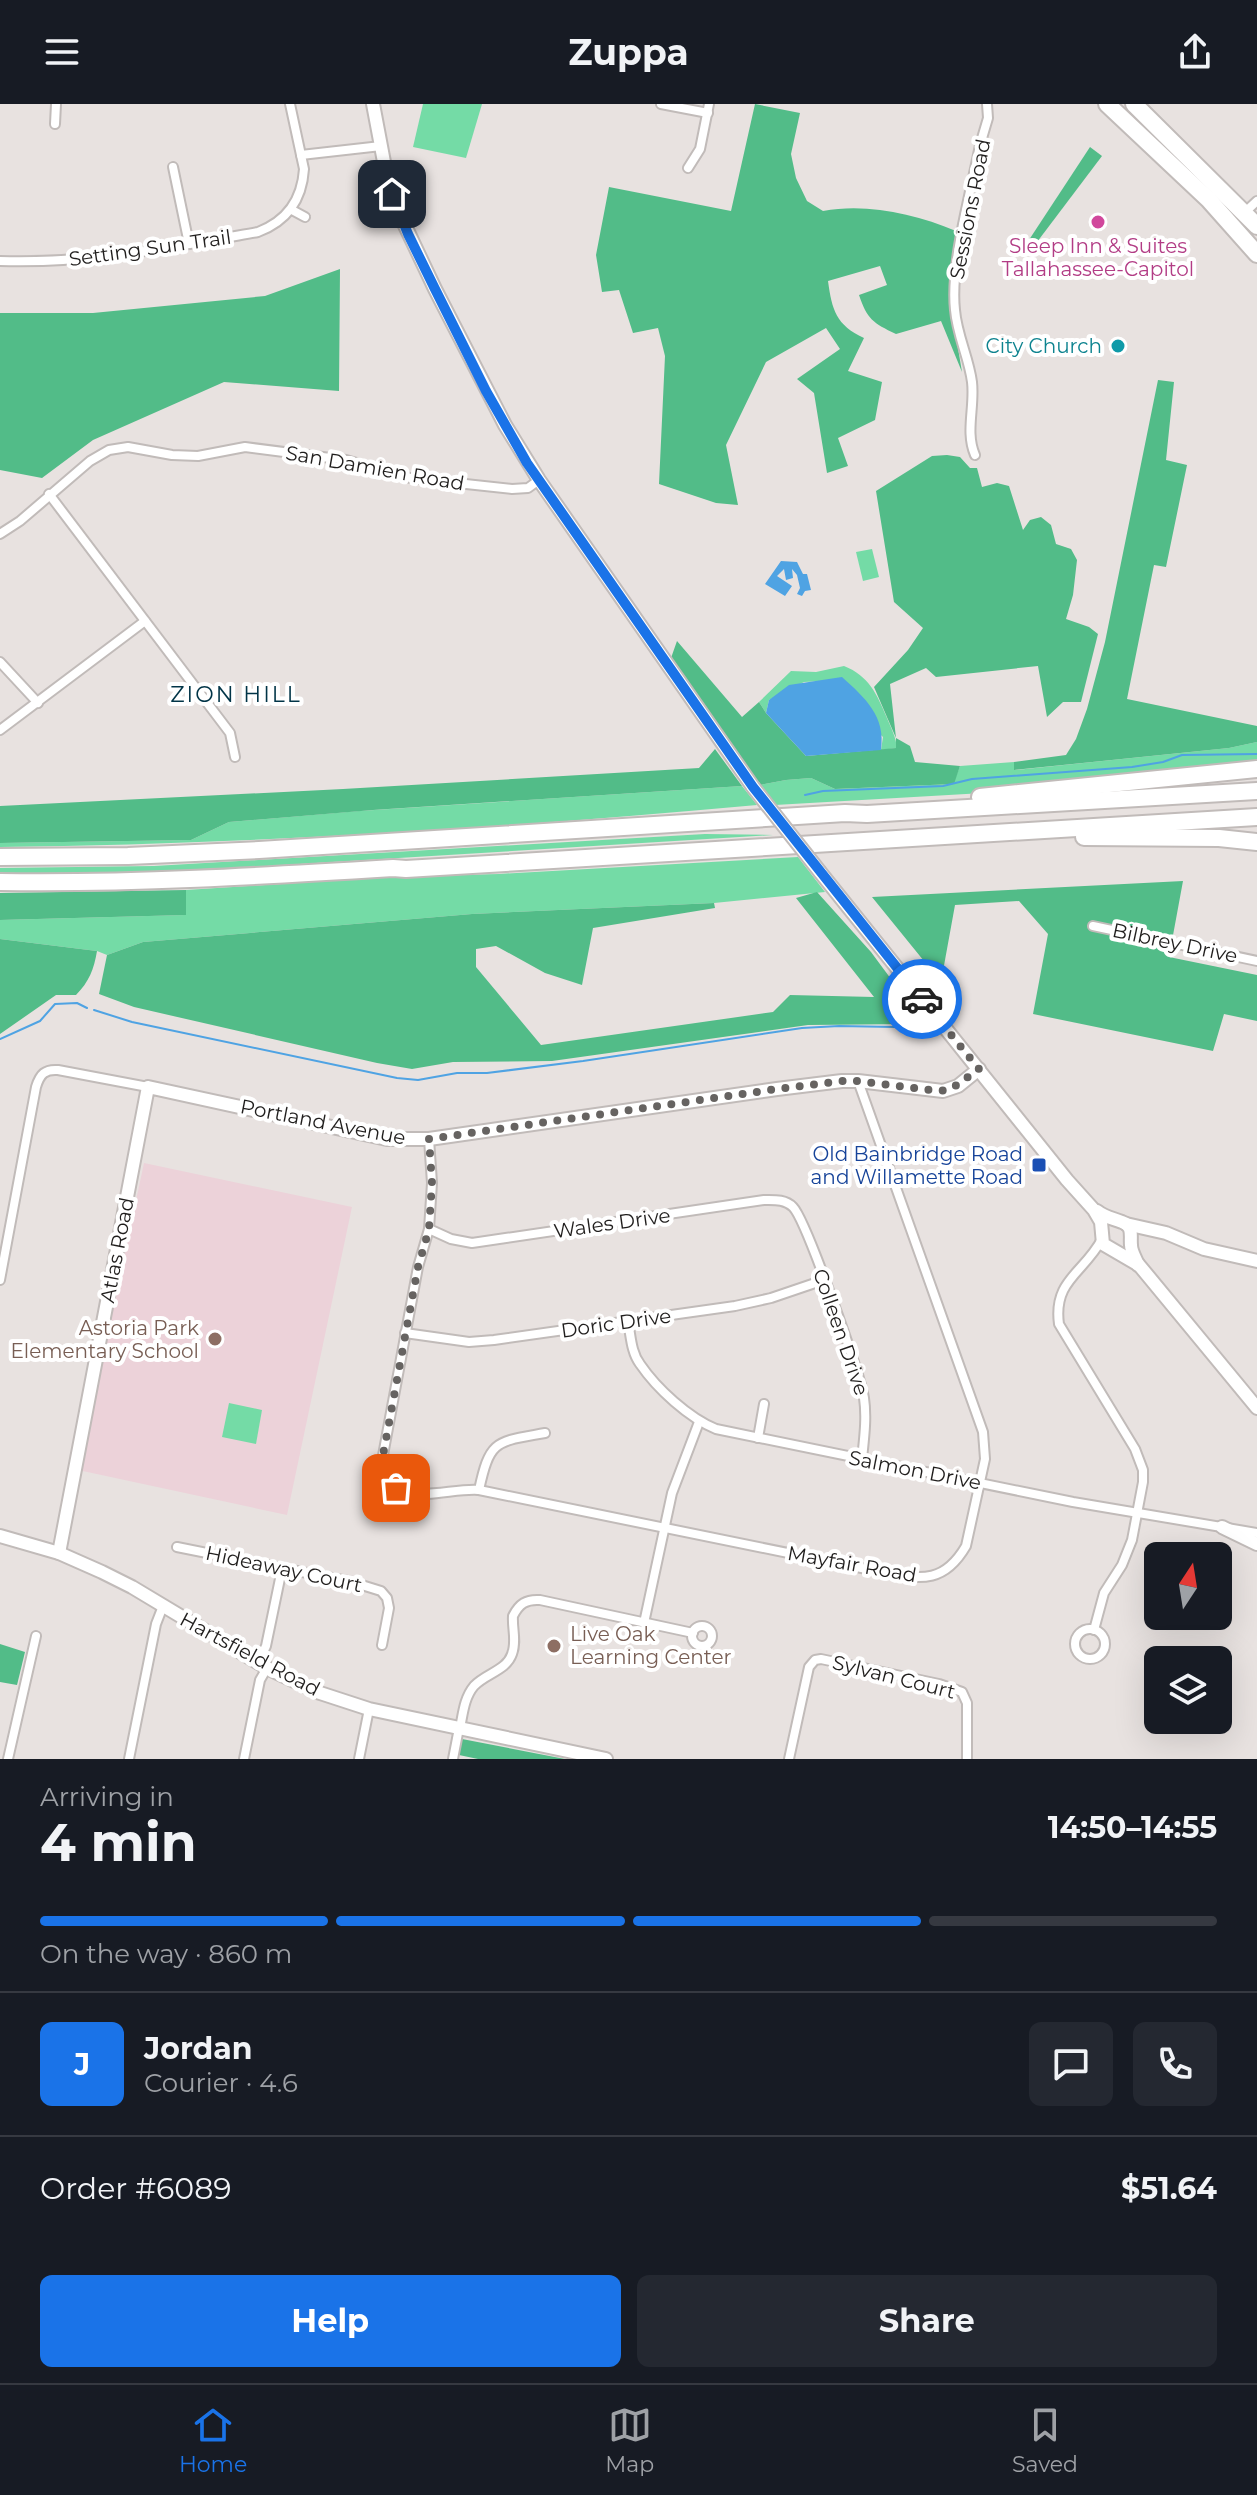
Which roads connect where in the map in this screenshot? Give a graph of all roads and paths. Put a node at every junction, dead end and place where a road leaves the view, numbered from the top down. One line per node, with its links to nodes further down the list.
1 (56, 104): 10 (street)
2 (290, 104): 13 (street)
3 (373, 104): 12 (street)
4 (661, 104): 8 (street)
5 (987, 104): 24 (street, Sessions Road)
6 (1107, 104): 11 (highway)
7 (1134, 104): 9 (highway)
8 (708, 108): 15 (street)
9 (1152, 120): 11 (highway); 16 (highway)
10 (55, 124)
11 (1140, 134): 19 (highway)
12 (381, 146): 13 (street); 25 (street)
13 (301, 155): 17 (street)
14 (173, 167): 21 (street)
15 (688, 168)
16 (1251, 207): 19 (street); 20 (highway)
17 (292, 210): 18 (street); 21 (street, Setting Sun Trail)
18 (305, 217)
19 (1228, 222): 22 (highway)
20 (1257, 226)
21 (189, 244): 23 (street, Setting Sun Trail)
22 (1257, 254)
23 (0, 261)
24 (975, 455)
25 (539, 480): 26 (street, San Damien Road); 43 (street, bridge)
26 (49, 494): 27 (street, San Damien Road); 28 (street)
27 (0, 534)
28 (145, 621): 30 (street); 32 (street)
29 (0, 662): 30 (street)
30 (38, 703): 31 (street)
31 (0, 730)
32 (235, 757)
33 (1257, 769): 35 (highway)
34 (1257, 791): 35 (highway)
35 (845, 813): 39 (highway)
36 (1257, 817): 37 (highway)
37 (1031, 831): 38 (highway); 40 (highway)
38 (1257, 842)
39 (0, 857)
40 (0, 882)
41 (1093, 926): 42 (street, Bilbrey Drive)
42 (1257, 961)
43 (979, 1069): 44 (street, Portland Avenue); 48 (street)
44 (858, 1081): 46 (street, Portland Avenue); 69 (street, Mayfair Road)
45 (148, 1087): 46 (street, Portland Avenue); 59 (street, Portland Avenue); 78 (street, Atlas Road)
46 (429, 1139): 51 (street)
47 (795, 1209): 51 (street, Wales Drive); 60 (street, Colleen Drive)
48 (1094, 1210): 49 (street); 53 (street)
49 (1112, 1221): 50 (street); 53 (street)
50 (1126, 1224): 52 (street); 54 (street)
51 (429, 1229): 62 (street)
52 (1155, 1230): 54 (street); 57 (street)
53 (1102, 1235): 55 (street); 56 (street)
54 (1131, 1241): 55 (street); 58 (street)
55 (1115, 1251): 56 (street); 58 (street)
56 (1091, 1258): 71 (street)
57 (1257, 1261)
58 (1139, 1265): 64 (street)
59 (0, 1280)
60 (824, 1280): 61 (street, Doric Drive); 68 (street, Colleen Drive)
61 (628, 1322): 62 (street, Doric Drive); 65 (street, Salmon Drive)
62 (405, 1333): 70 (street, Mayfair Road)
63 (764, 1404): 67 (street)
64 (1257, 1408)
65 (699, 1422): 67 (street, Salmon Drive); 72 (street)
66 (545, 1433): 70 (street)
67 (758, 1438): 68 (street, Salmon Drive)
68 (862, 1459): 69 (street, Salmon Drive)
69 (979, 1483): 71 (street, Salmon Drive); 72 (street, Mayfair Road)
70 (479, 1490): 72 (street, Mayfair Road)
71 (1137, 1513): 73 (street, Salmon Drive); 82 (street)
72 (664, 1527): 81 (street)
73 (1222, 1527): 74 (street, Salmon Drive); 76 (street)
74 (1257, 1533)
75 (0, 1536): 78 (street, Hartsfield Road)
76 (1257, 1544)
77 (177, 1547): 79 (street, Hideaway Court)
78 (59, 1553): 80 (street, Hartsfield Road)
79 (282, 1569): 85 (street, Hideaway Court); 86 (street)
80 (163, 1606): 86 (street, Hartsfield Road); 91 (street)
81 (644, 1623): 83 (street); 88 (street)
82 (1094, 1630)
83 (693, 1633)
84 (36, 1636): 90 (street)
85 (382, 1645)
86 (263, 1665): 87 (street, Hartsfield Road); 92 (street)
87 (369, 1709): 88 (street, Hartsfield Road); 93 (street)
88 (459, 1728): 94 (street); 95 (street, Hartsfield Road)
89 (967, 1758): 96 (street, Sylvan Court)
90 (8, 1759)
91 (129, 1759)
92 (244, 1759)
93 (359, 1759)
94 (453, 1759)
95 (606, 1759)
96 (789, 1759)

